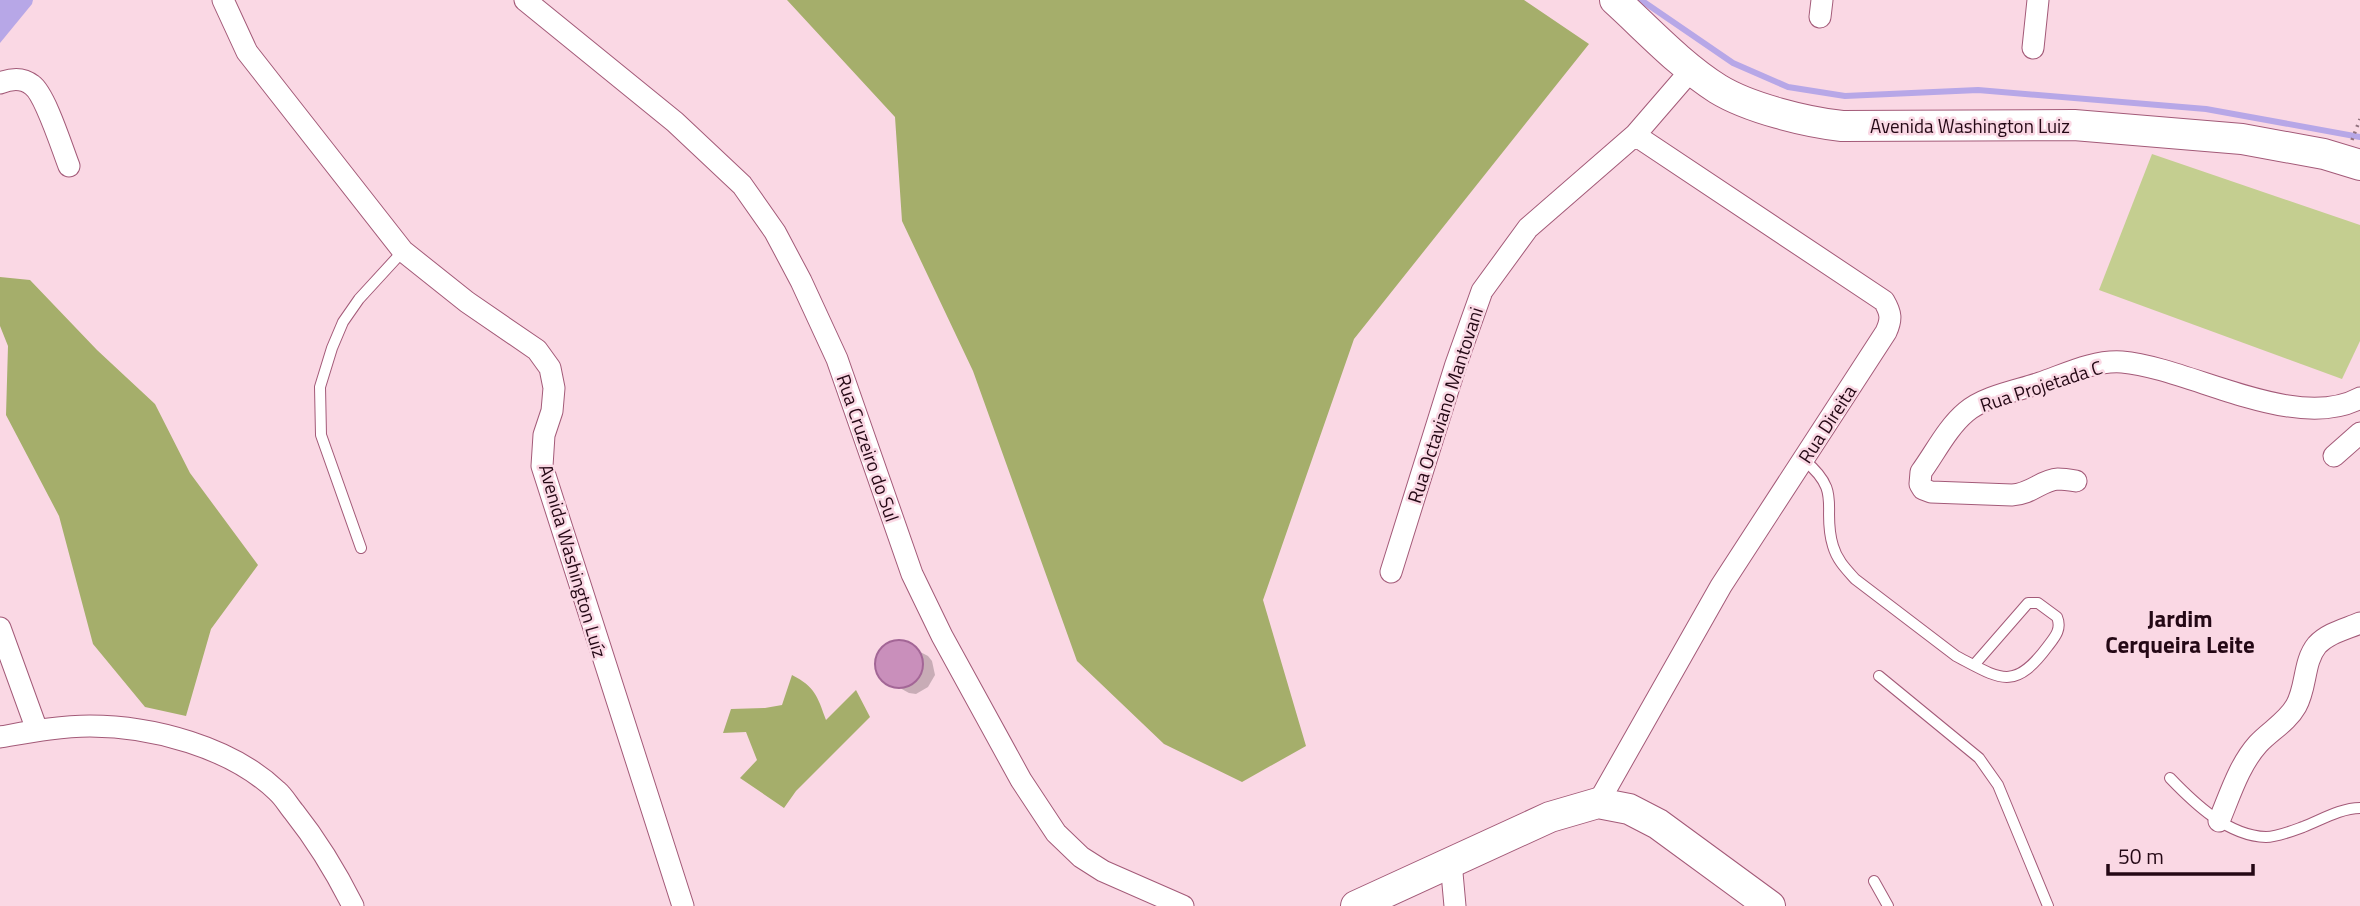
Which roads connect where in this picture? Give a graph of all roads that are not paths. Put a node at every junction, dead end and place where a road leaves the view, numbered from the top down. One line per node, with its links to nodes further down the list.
1 (223, 0): 11 (street, Avenida Washington Luíz)
2 (524, 0): 33 (street, Rua Cruzeiro do Sul)
3 (1615, 0): 6 (street, Avenida Washington Luiz)
4 (2038, 0): 5 (street)
5 (2033, 48)
6 (1692, 69): 8 (street, Rua Octaviano Mantovani); 10 (street, Avenida Washington Luiz)
7 (0, 83): 9 (street)
8 (1635, 135): 15 (street, Rua Direita); 18 (street, Rua Octaviano Mantovani)
9 (69, 166)
10 (2360, 166)
11 (403, 251): 17 (lane); 32 (street, Avenida Washington Luíz)
12 (2360, 398): 16 (street, Rua Projetada C)
13 (2360, 433): 14 (street)
14 (2334, 456)
15 (1804, 460): 21 (lane); 26 (street, Rua Direita)
16 (2076, 481)
17 (361, 548)
18 (1391, 572)
19 (2360, 623): 28 (street)
20 (0, 628): 23 (street)
21 (1974, 665): 21 (lane)
22 (1879, 676): 38 (lane)
23 (37, 730): 24 (street); 31 (street)
24 (0, 737)
25 (2170, 778): 28 (lane)
26 (1598, 803): 29 (street); 36 (street)
27 (2360, 808): 28 (lane)
28 (2219, 821)
29 (1451, 862): 34 (street); 35 (street)
30 (1874, 881): 37 (lane)
31 (353, 906)
32 (683, 906)
33 (1183, 906)
34 (1356, 906)
35 (1455, 906)
36 (1770, 906)
37 (1888, 906)
38 (2048, 906)

